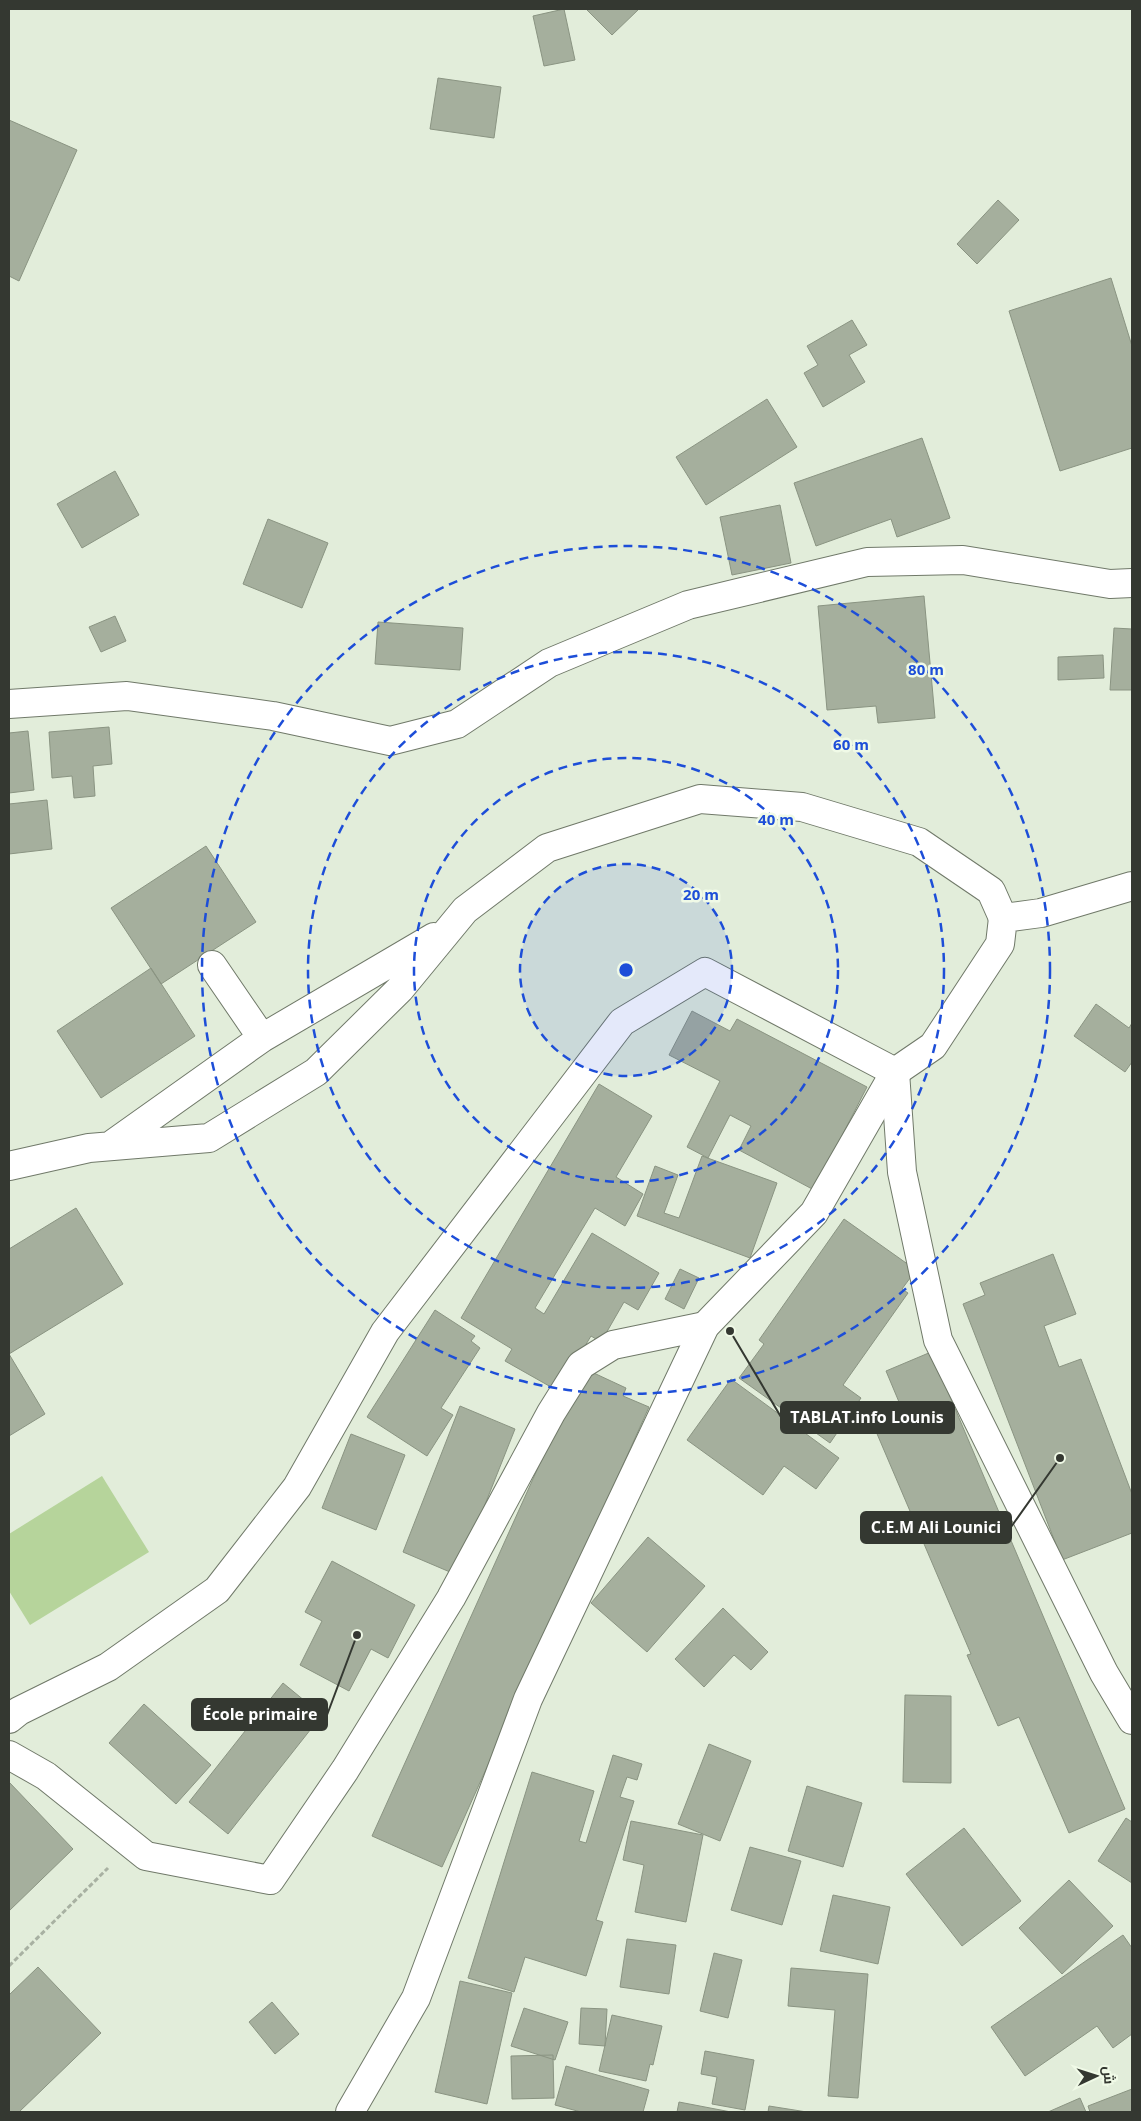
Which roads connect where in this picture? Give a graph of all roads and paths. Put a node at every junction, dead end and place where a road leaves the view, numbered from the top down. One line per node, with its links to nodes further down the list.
1 (1132, 583): 2 (street)
2 (9, 704)
3 (1132, 886): 4 (street)
4 (1003, 918): 5 (street); 8 (street)
5 (452, 926): 7 (street); 9 (street)
6 (212, 965): 7 (street)
7 (262, 1038): 9 (street)
8 (895, 1072): 11 (street); 12 (street); 13 (street)
9 (109, 1147): 10 (street)
10 (9, 1166)
11 (705, 1326): 15 (street); 17 (street)
12 (9, 1719)
13 (1132, 1720)
14 (9, 1755): 15 (street)
15 (132, 1844): 16 (path)
16 (9, 1966)
17 (350, 2112)

